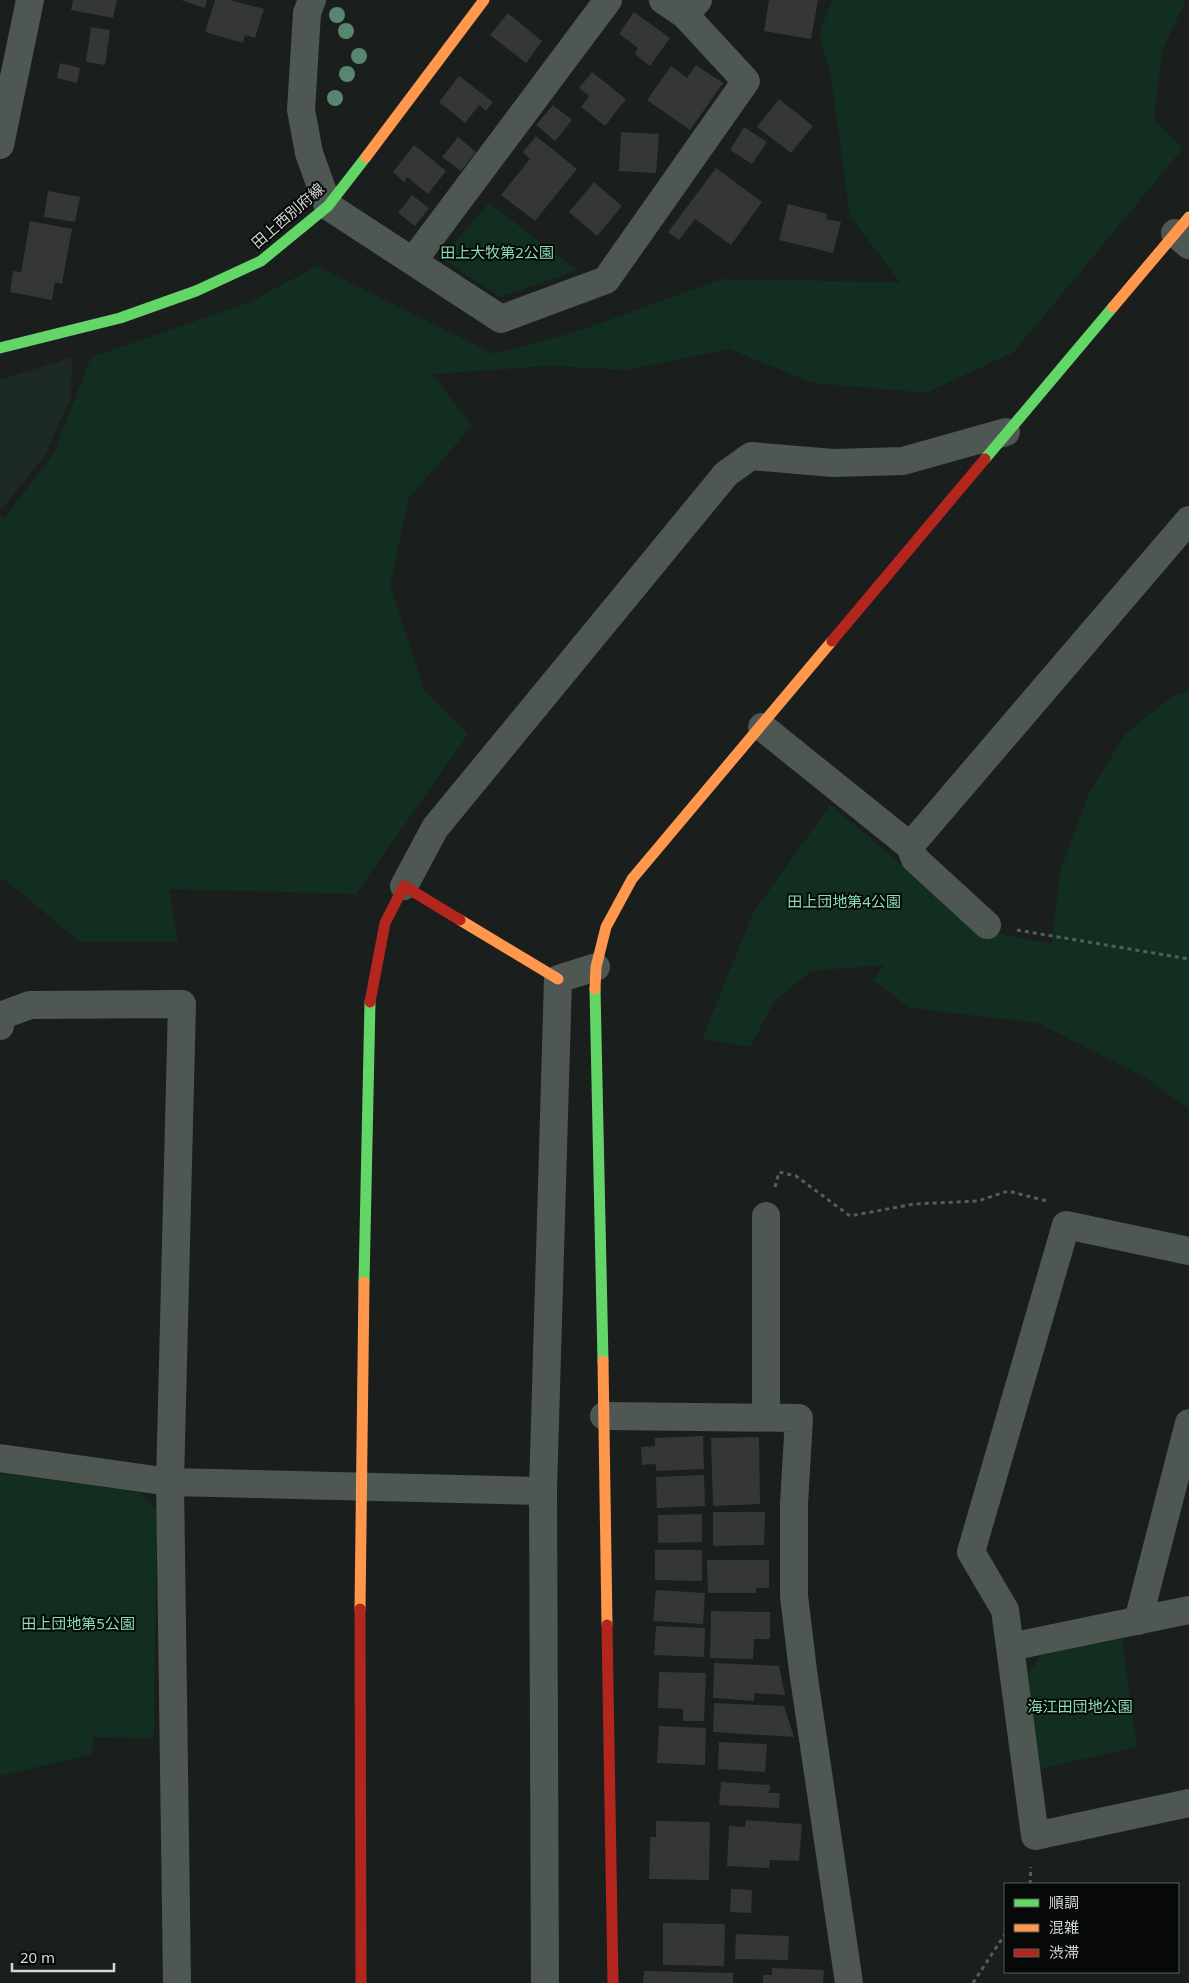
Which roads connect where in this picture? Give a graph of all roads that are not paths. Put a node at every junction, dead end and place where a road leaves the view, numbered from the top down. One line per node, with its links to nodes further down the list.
1 (30, 0): 6 (street)
2 (312, 0): 7 (street)
3 (484, 0): 7 (street, 田上西別府線)
4 (608, 0): 9 (street)
5 (682, 5): 9 (street)
6 (0, 145)
7 (328, 206): 9 (street); 10 (street, 田上西別府線)
8 (1184, 232): 11 (street)
9 (413, 262)
10 (0, 348)
11 (1006, 432): 13 (street); 15 (street)
12 (1189, 520): 14 (street)
13 (762, 727): 14 (street); 17 (street)
14 (910, 846): 16 (street)
15 (404, 886): 18 (street); 28 (street)
16 (987, 925)
17 (596, 966): 18 (street); 23 (street)
18 (558, 979): 29 (street)
19 (0, 1016): 20 (street); 27 (street)
20 (0, 1026)
21 (766, 1216): 24 (street)
22 (1189, 1251): 32 (street)
23 (604, 1416): 24 (street); 37 (street)
24 (766, 1417): 38 (street)
25 (1189, 1423): 31 (street)
26 (0, 1458): 27 (street)
27 (170, 1482): 28 (street); 34 (street)
28 (360, 1487): 29 (street); 35 (street)
29 (543, 1491): 36 (street)
30 (1189, 1610): 31 (street)
31 (1138, 1621): 32 (street)
32 (1010, 1647): 33 (street)
33 (1189, 1804)
34 (178, 1983)
35 (360, 1983)
36 (545, 1983)
37 (613, 1983)
38 (849, 1983)

